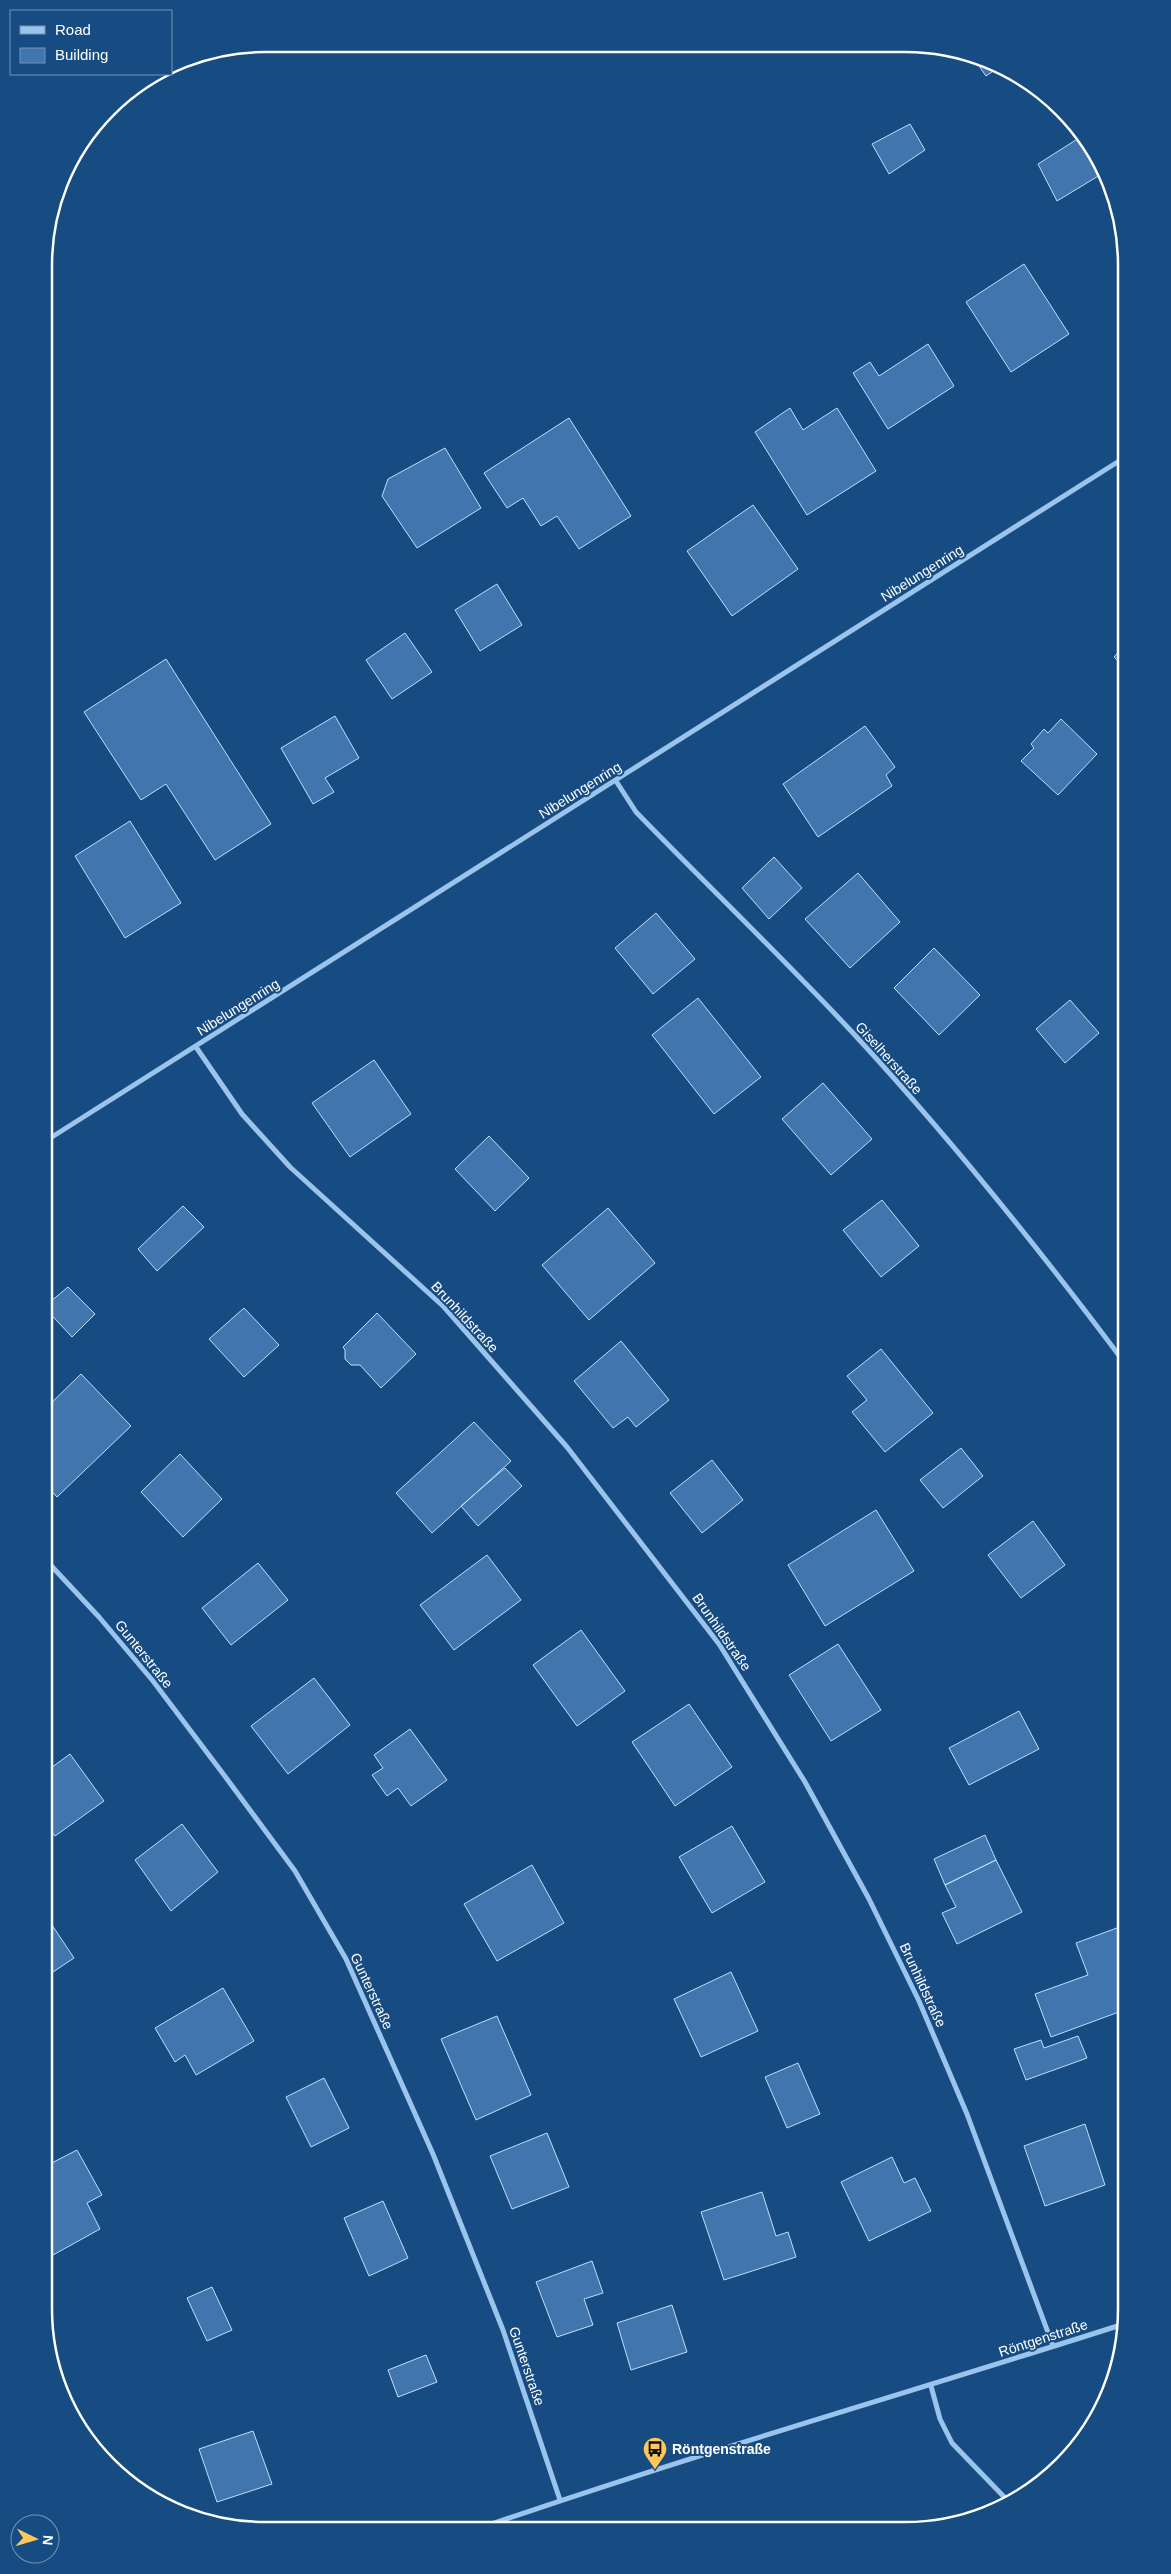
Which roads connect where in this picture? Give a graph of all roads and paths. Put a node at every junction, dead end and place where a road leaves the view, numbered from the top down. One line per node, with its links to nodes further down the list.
1 (1118, 462): 2 (street, Nibelungenring)
2 (616, 781): 3 (street, Nibelungenring); 5 (street, Giselherstraße)
3 (196, 1047): 4 (street, Nibelungenring); 8 (street, Brunhildstraße)
4 (52, 1137)
5 (1118, 1354)
6 (52, 1567): 11 (street, Gunterstraße)
7 (1118, 2326): 8 (street, Röntgenstraße)
8 (1054, 2346): 9 (street, Röntgenstraße)
9 (931, 2386): 10 (street); 11 (street, Röntgenstraße)
10 (1004, 2498)
11 (560, 2500): 12 (street, Röntgenstraße)
12 (497, 2522)

